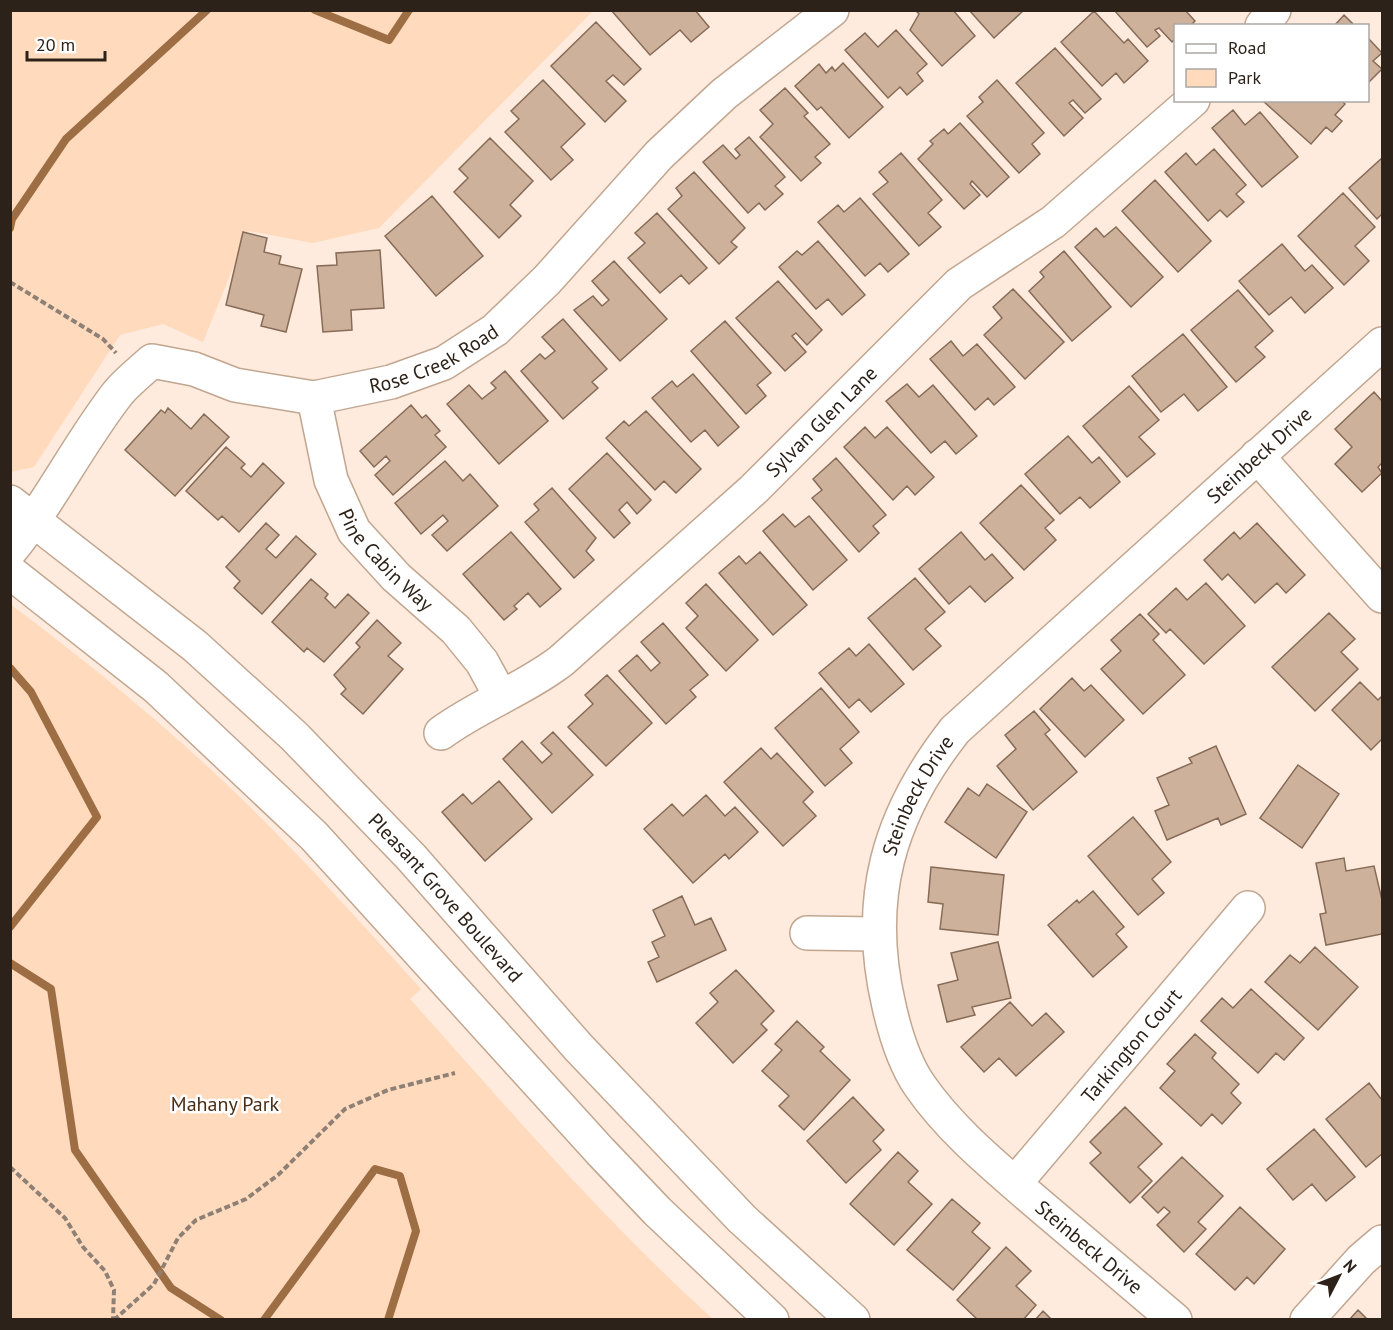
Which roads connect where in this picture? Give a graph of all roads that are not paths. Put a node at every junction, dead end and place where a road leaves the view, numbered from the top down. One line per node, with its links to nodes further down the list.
1 (832, 10): 6 (street, Rose Creek Road)
2 (1274, 10): 3 (street)
3 (1264, 24)
4 (1191, 102): 12 (street, Sylvan Glen Lane)
5 (1383, 344): 7 (street, Steinbeck Drive)
6 (314, 399): 8 (street, Rose Creek Road); 12 (street, Pine Cabin Way)
7 (1257, 456): 11 (street); 16 (street, Steinbeck Drive)
8 (23, 511): 9 (street, Rose Creek Road); 20 (street, Pleasant Grove Boulevard)
9 (10, 551)
10 (10, 572): 19 (street)
11 (1383, 596)
12 (501, 697): 13 (street, Sylvan Glen Lane)
13 (441, 733)
14 (1248, 908): 17 (street, Tarkington Court)
15 (807, 933): 16 (street)
16 (877, 934): 17 (street, Steinbeck Drive)
17 (1015, 1183): 21 (street, Steinbeck Drive)
18 (1383, 1242): 22 (street)
19 (772, 1320)
20 (854, 1320)
21 (1174, 1320)
22 (1307, 1320)

